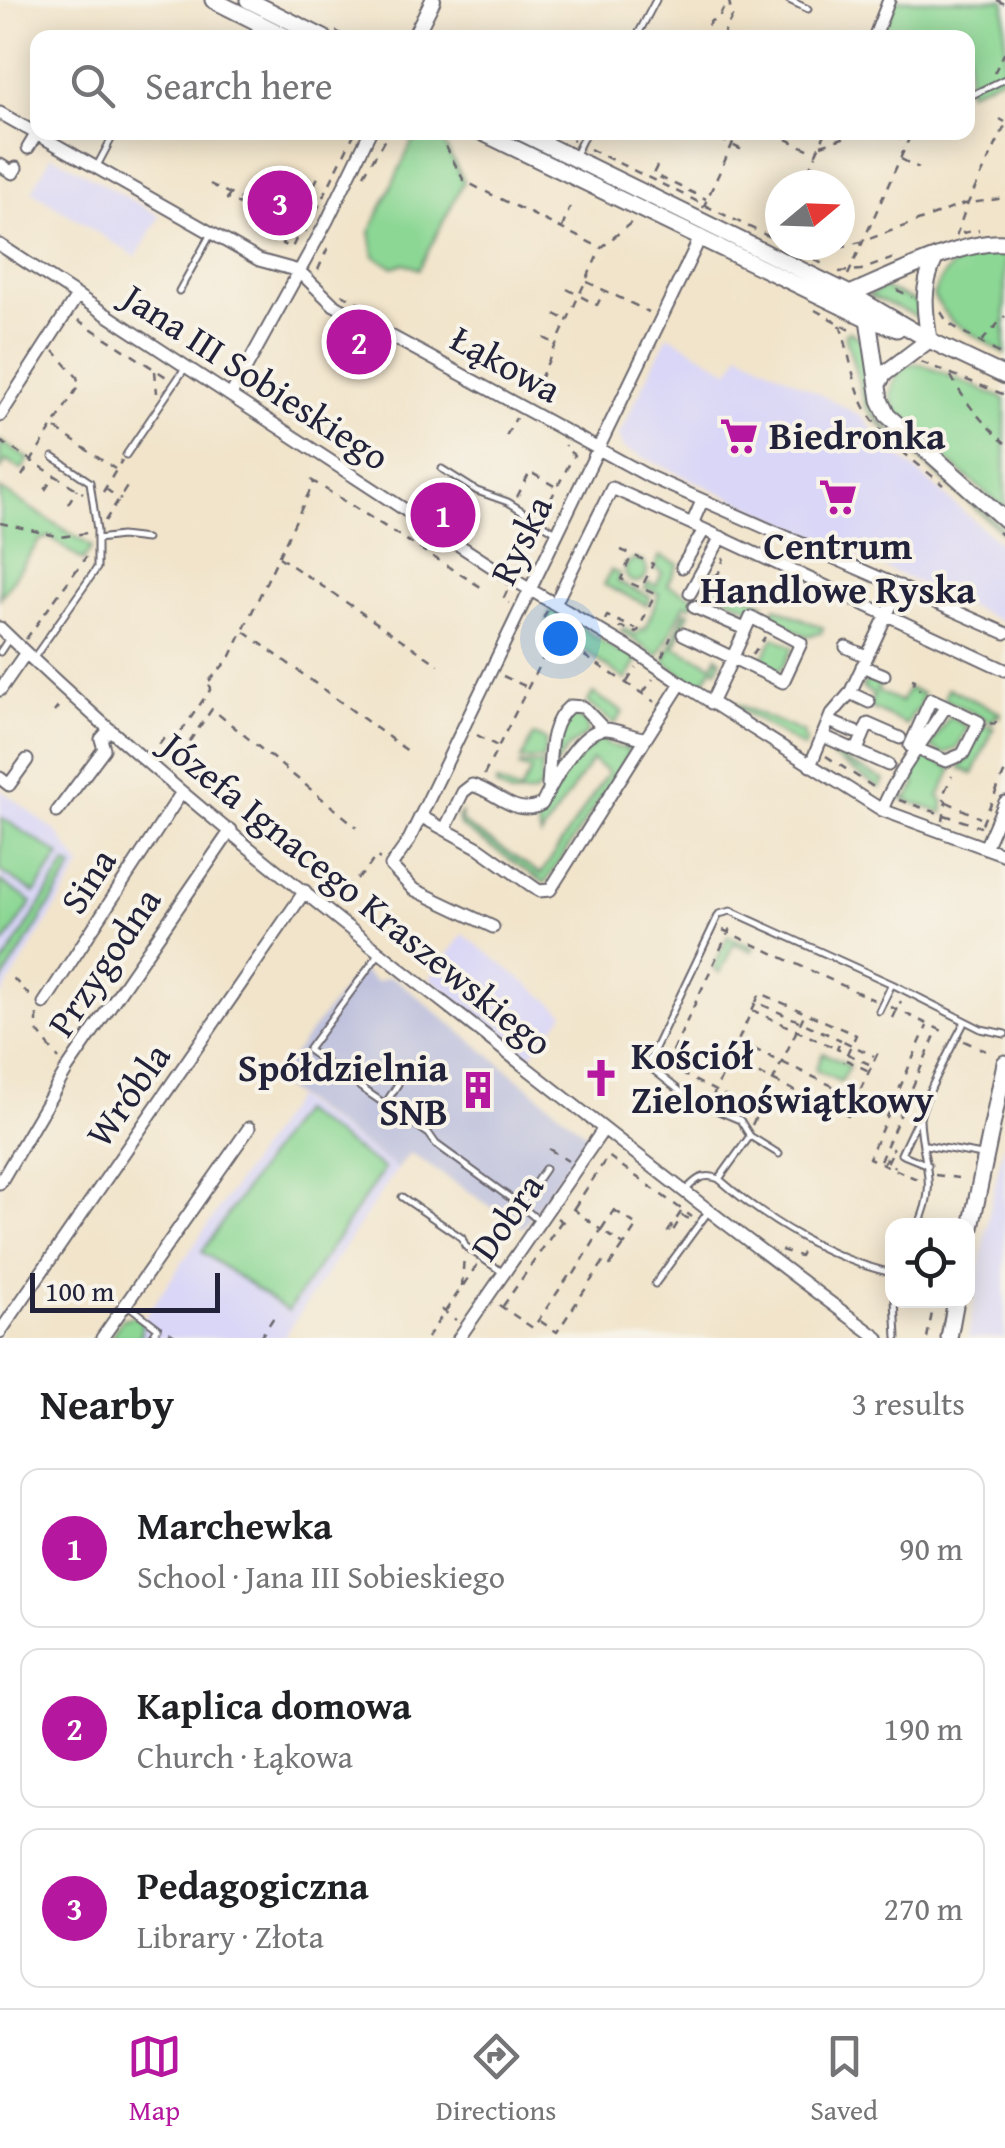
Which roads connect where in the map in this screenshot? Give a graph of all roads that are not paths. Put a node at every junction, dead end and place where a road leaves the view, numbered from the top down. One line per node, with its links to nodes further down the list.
1 (213, 0): 8 (main road)
2 (248, 0): 8 (main road)
3 (432, 0): 10 (street)
4 (656, 0): 11 (lane)
5 (790, 0): 7 (lane)
6 (889, 0): 12 (street)
7 (808, 9)
8 (262, 17): 9 (main road)
9 (300, 30)
10 (418, 30)
11 (640, 30)
12 (877, 30)
13 (1005, 79): 14 (lane)
14 (975, 93)
15 (0, 113): 16 (street, Łąkowa)
16 (30, 130)
17 (33, 140): 24 (street)
18 (48, 140): 27 (street, Łąkowa)
19 (110, 140): 27 (lane)
20 (366, 140): 34 (street)
21 (509, 140): 25 (main road)
22 (536, 140): 25 (main road)
23 (582, 140): 25 (lane)
24 (28, 148)
25 (573, 158): 30 (main road); 36 (main road)
26 (0, 165): 28 (street)
27 (96, 166): 29 (street, Łąkowa)
28 (16, 168)
29 (212, 232): 34 (street, Łąkowa); 35 (lane)
30 (700, 236): 38 (main road); 45 (street, Ryska)
31 (1005, 244): 33 (main road)
32 (0, 246): 37 (street, Jana III Sobieskiego)
33 (934, 261): 36 (main road); 39 (main road)
34 (299, 271): 43 (street); 45 (street, Łąkowa)
35 (179, 290)
36 (850, 294): 39 (main road)
37 (77, 296): 40 (street, Jana III Sobieskiego); 44 (street)
38 (868, 319): 39 (main road); 42 (main road)
39 (930, 340): 41 (main road); 42 (main road)
40 (186, 366): 43 (street, Jana III Sobieskiego); 46 (lane)
41 (1005, 376)
42 (878, 384): 50 (main road)
43 (232, 395): 58 (street, Jana III Sobieskiego)
44 (0, 416)
45 (597, 448): 49 (street, Łąkowa); 52 (street, Ryska)
46 (126, 455)
47 (53, 458): 54 (lane)
48 (442, 470): 52 (lane)
49 (702, 500): 51 (street); 57 (street, Łąkowa)
50 (1005, 520)
51 (698, 527): 53 (street); 56 (street); 60 (street)
52 (558, 534): 58 (street, Ryska)
53 (721, 536): 59 (street); 62 (street)
54 (98, 538): 55 (lane); 69 (lane)
55 (146, 539)
56 (682, 567)
57 (900, 586): 62 (street); 65 (street, Łąkowa)
58 (531, 588): 60 (street, Jana III Sobieskiego); 98 (street, Ryska)
59 (690, 594)
60 (555, 604): 74 (street, Jana III Sobieskiego)
61 (694, 607): 63 (street)
62 (885, 614): 71 (street); 72 (street)
63 (748, 623): 70 (street); 70 (street)
64 (5, 633): 68 (lane); 69 (street, Józefa Ignacego Kraszewskiego)
65 (1005, 633)
66 (683, 634): 70 (street)
67 (846, 646): 71 (street)
68 (0, 652)
69 (26, 655): 75 (street); 82 (street, Józefa Ignacego Kraszewskiego)
70 (732, 658): 78 (street)
71 (864, 661): 73 (street); 76 (street)
72 (1005, 670)
73 (884, 675)
74 (680, 683): 78 (street, Jana III Sobieskiego); 85 (street)
75 (0, 690)
76 (850, 694): 77 (street); 80 (street)
77 (869, 702)
78 (711, 703): 91 (street, Jana III Sobieskiego)
79 (946, 706): 88 (street); 88 (street); 88 (street)
80 (830, 721): 83 (street); 84 (street)
81 (604, 728): 85 (street); 94 (street); 94 (street)
82 (108, 731): 93 (street, Józefa Ignacego Kraszewskiego); 97 (street)
83 (855, 732)
84 (824, 736): 87 (street); 91 (street)
85 (644, 738): 100 (street)
86 (900, 738): 87 (street)
87 (856, 750): 90 (street)
88 (919, 750): 96 (street)
89 (27, 760): 92 (street)
90 (888, 765)
91 (810, 766): 96 (street, Jana III Sobieskiego)
92 (0, 778)
93 (182, 792): 99 (street, Józefa Ignacego Kraszewskiego); 107 (street, Sina)
94 (547, 793): 100 (street)
95 (1005, 802): 101 (street)
96 (882, 810): 101 (street, Jana III Sobieskiego)
97 (57, 812)
98 (420, 816): 100 (street); 104 (street, Ryska)
99 (231, 830): 103 (street, Józefa Ignacego Kraszewskiego); 126 (street, Przygodna)
100 (445, 830)
101 (984, 848): 102 (street, Jana III Sobieskiego)
102 (1005, 855)
103 (305, 891): 105 (street, Józefa Ignacego Kraszewskiego); 140 (street, Wróbla)
104 (493, 927)
105 (380, 953): 115 (lane); 118 (street, Józefa Ignacego Kraszewskiego)
106 (892, 984): 108 (lane); 109 (lane); 113 (lane)
107 (44, 1002)
108 (879, 1012)
109 (965, 1021): 110 (lane); 116 (lane)
110 (1005, 1034)
111 (634, 1055): 113 (lane)
112 (1005, 1062): 122 (main road)
113 (647, 1066): 119 (lane)
114 (398, 1084): 115 (lane)
115 (386, 1104): 129 (lane)
116 (920, 1116): 120 (lane); 123 (lane)
117 (249, 1128): 137 (street)
118 (603, 1130): 127 (street, Józefa Ignacego Kraszewskiego); 133 (street, Dobra)
119 (750, 1136): 121 (lane); 125 (lane)
120 (926, 1145): 122 (lane); 123 (lane)
121 (778, 1154)
122 (985, 1155): 132 (main road)
123 (929, 1165): 131 (lane)
124 (546, 1169): 129 (lane)
125 (719, 1179): 127 (lane); 134 (lane)
126 (0, 1183)
127 (684, 1193): 130 (street, Józefa Ignacego Kraszewskiego)
128 (402, 1197): 135 (lane)
129 (520, 1205): 133 (lane)
130 (702, 1213): 136 (lane); 144 (street, Józefa Ignacego Kraszewskiego)
131 (922, 1218)
132 (973, 1218)
133 (540, 1222): 135 (street, Dobra)
134 (885, 1270)
135 (504, 1274): 143 (street, Dobra)
136 (655, 1284)
137 (126, 1304): 141 (street); 142 (lane)
138 (895, 1308): 145 (lane)
139 (955, 1308): 146 (main road)
140 (0, 1332)
141 (102, 1338)
142 (151, 1338)
143 (459, 1338)
144 (878, 1338)
145 (897, 1338)
146 (949, 1338)

